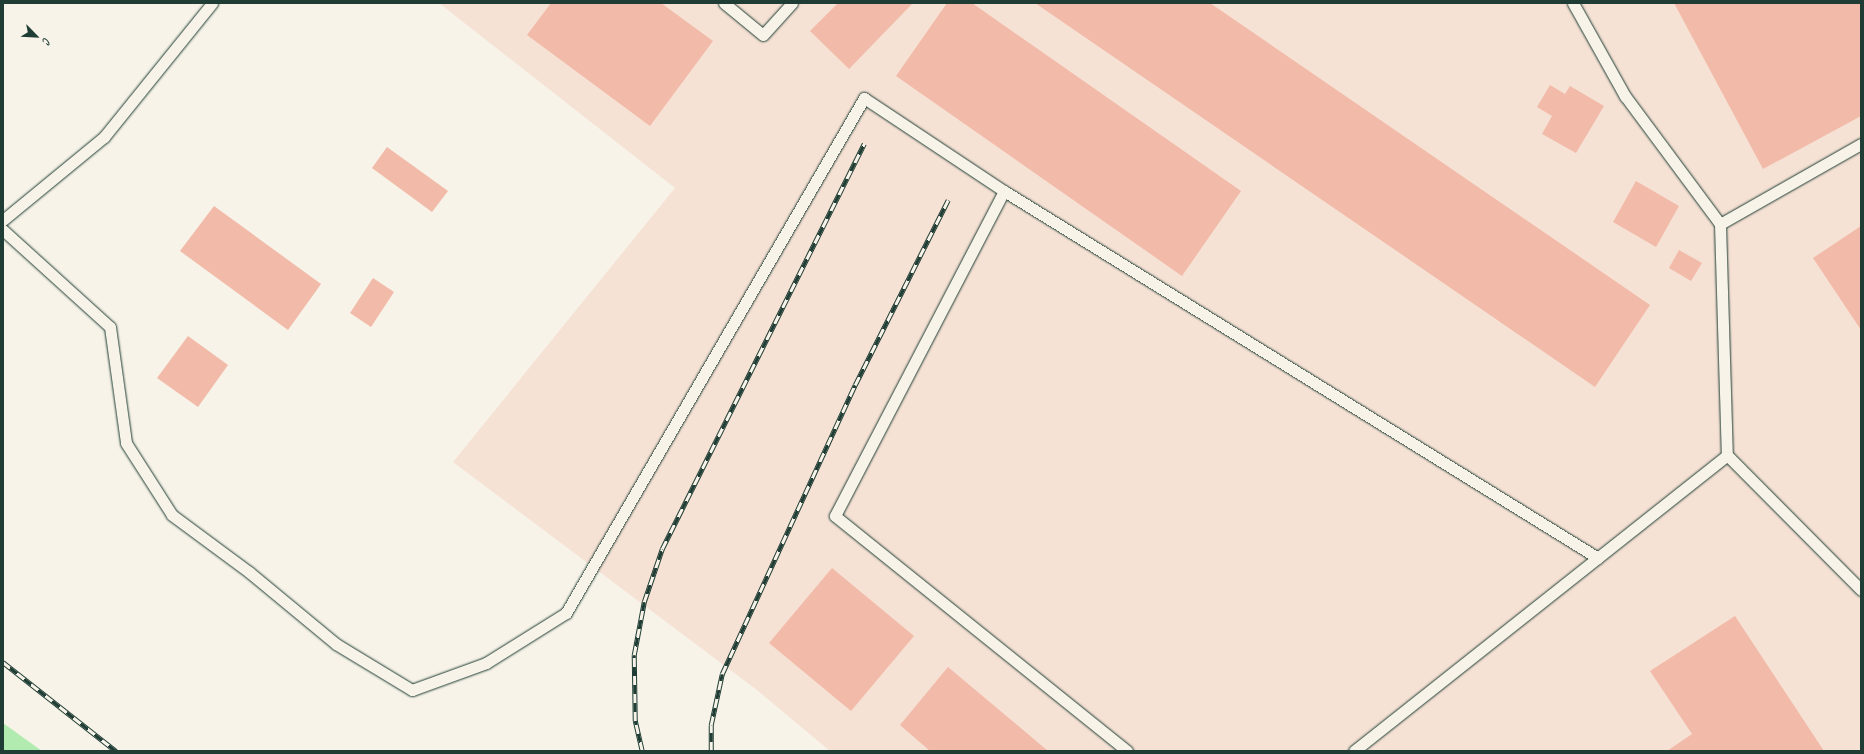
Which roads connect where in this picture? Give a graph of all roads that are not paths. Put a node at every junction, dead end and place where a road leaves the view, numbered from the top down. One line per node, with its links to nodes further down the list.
1 (212, 3): 7 (lane)
2 (724, 3): 3 (lane)
3 (792, 3)
4 (1573, 3): 8 (lane)
5 (1861, 144): 8 (lane)
6 (1004, 191): 9 (lane); 11 (lane); 13 (lane)
7 (3, 220)
8 (1720, 224): 10 (lane)
9 (3, 230)
10 (1727, 455): 11 (lane); 12 (lane)
11 (1598, 558): 14 (lane)
12 (1861, 590)
13 (1127, 751)
14 (1354, 751)

